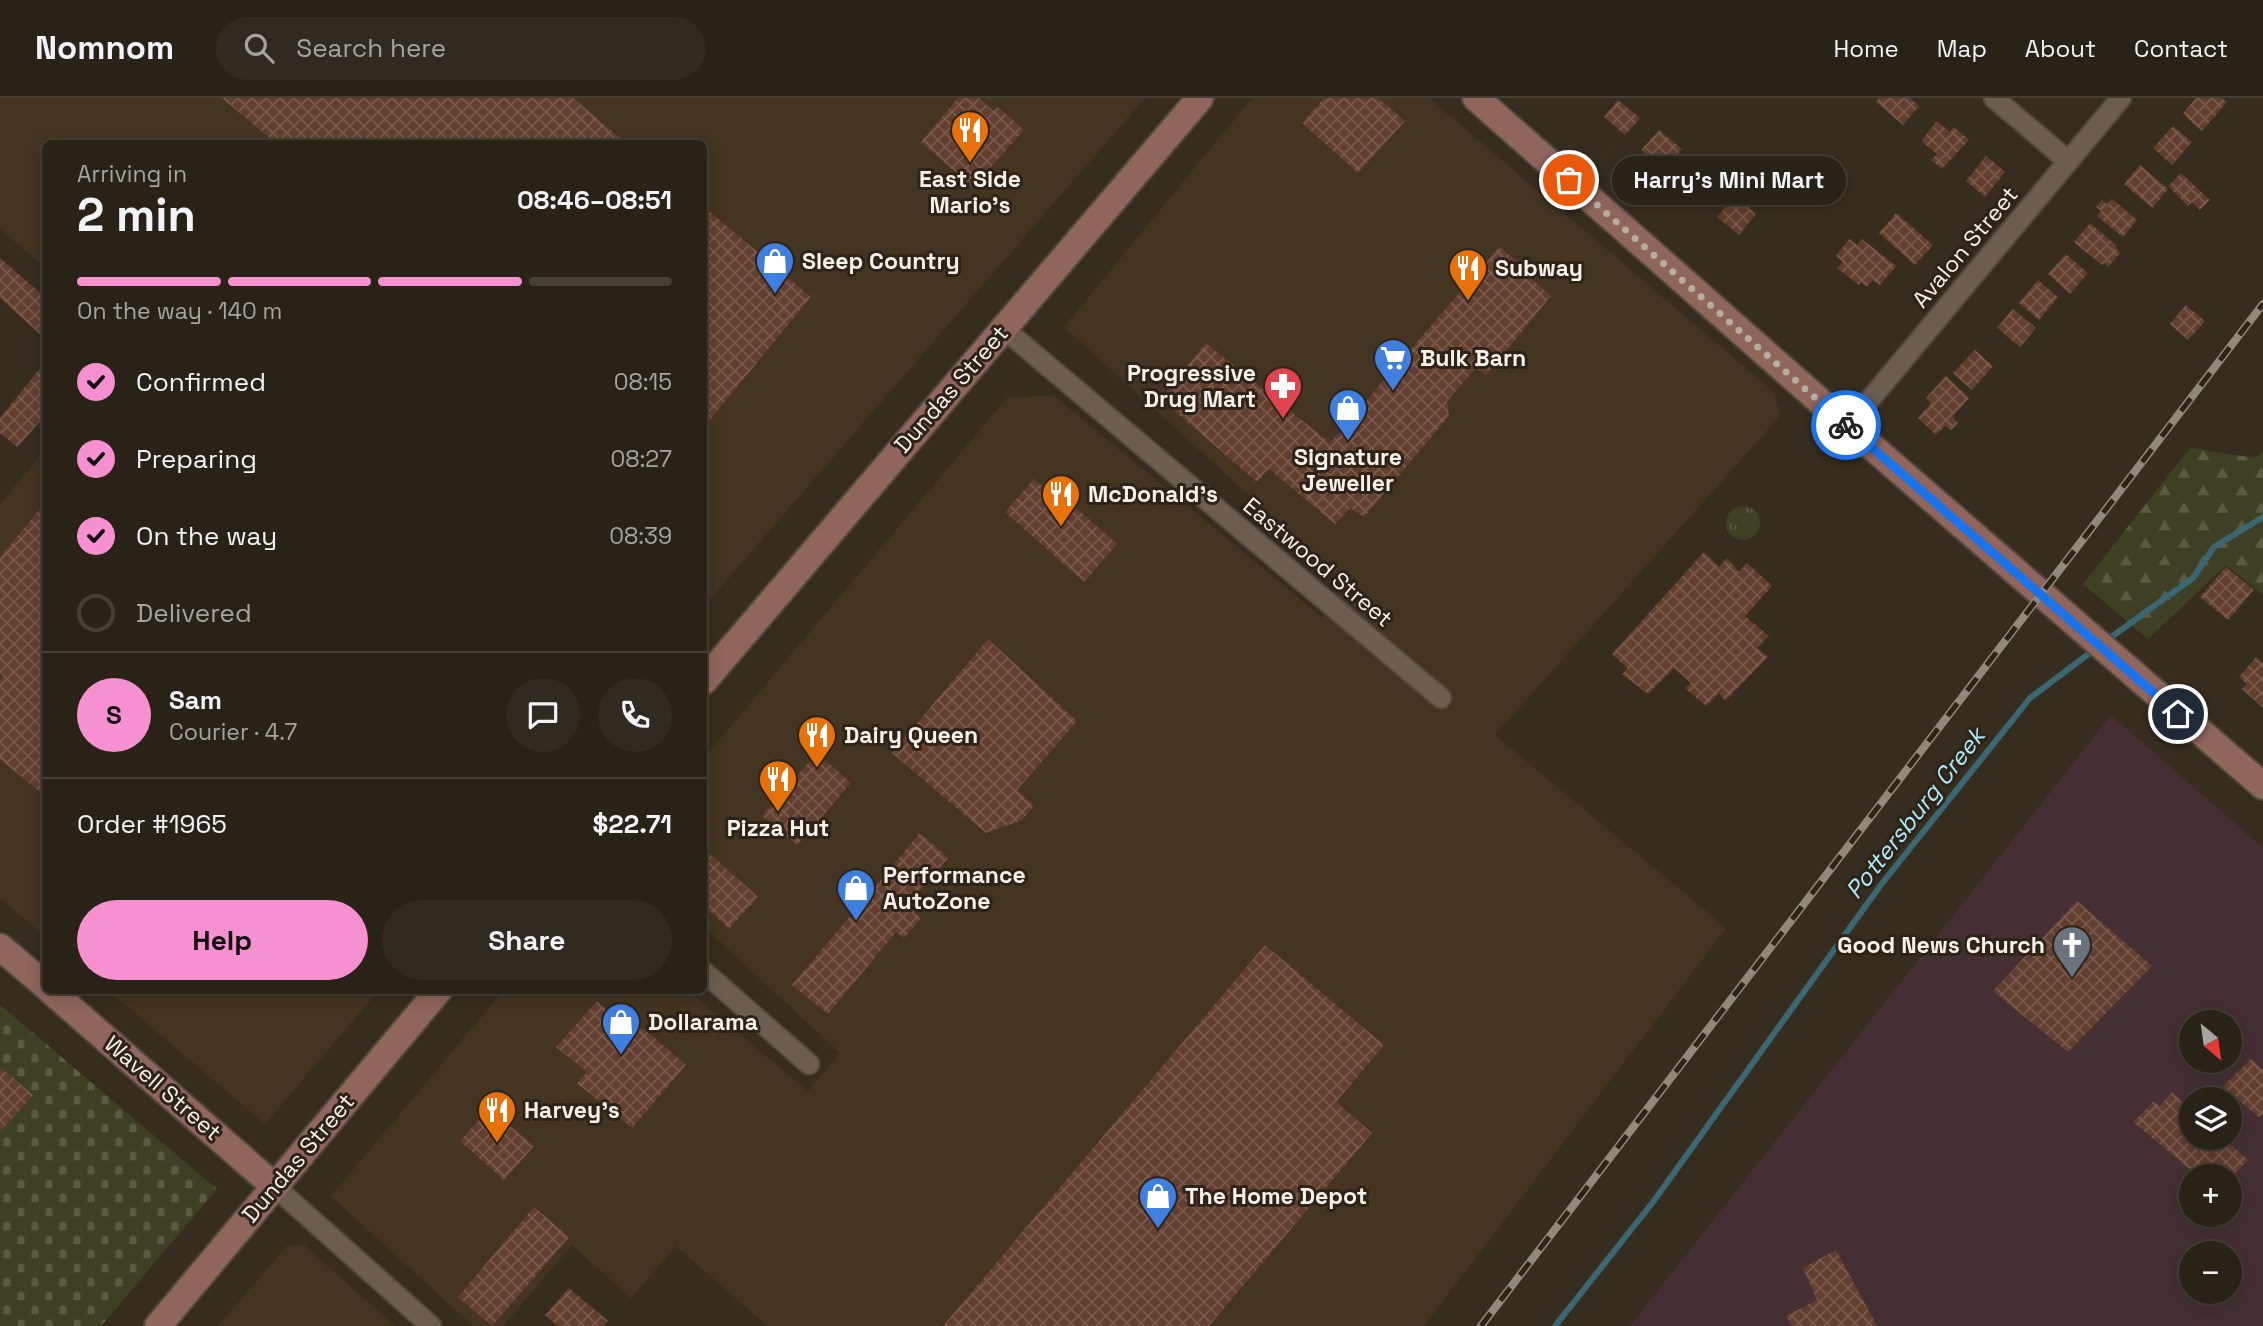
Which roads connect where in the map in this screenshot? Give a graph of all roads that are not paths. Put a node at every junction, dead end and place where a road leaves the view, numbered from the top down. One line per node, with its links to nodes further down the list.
1 (1200, 98): 6 (main road, Dundas Street)
2 (1476, 98): 7 (main road)
3 (1994, 98): 5 (street)
4 (2121, 98): 5 (street, Avalon Street)
5 (2068, 161): 7 (street, Avalon Street)
6 (1003, 328): 8 (main road, Dundas Street); 9 (street, Eastwood Street)
7 (1847, 426): 10 (main road)
8 (707, 677)
9 (1441, 698)
10 (2263, 786)
11 (0, 947): 13 (main road)
12 (707, 975): 16 (street)
13 (42, 983)
14 (55, 994): 17 (main road, Wavell Street)
15 (436, 994): 17 (main road, Dundas Street)
16 (809, 1064)
17 (274, 1186): 18 (main road, Dundas Street); 19 (street)
18 (158, 1326)
19 (431, 1326)

